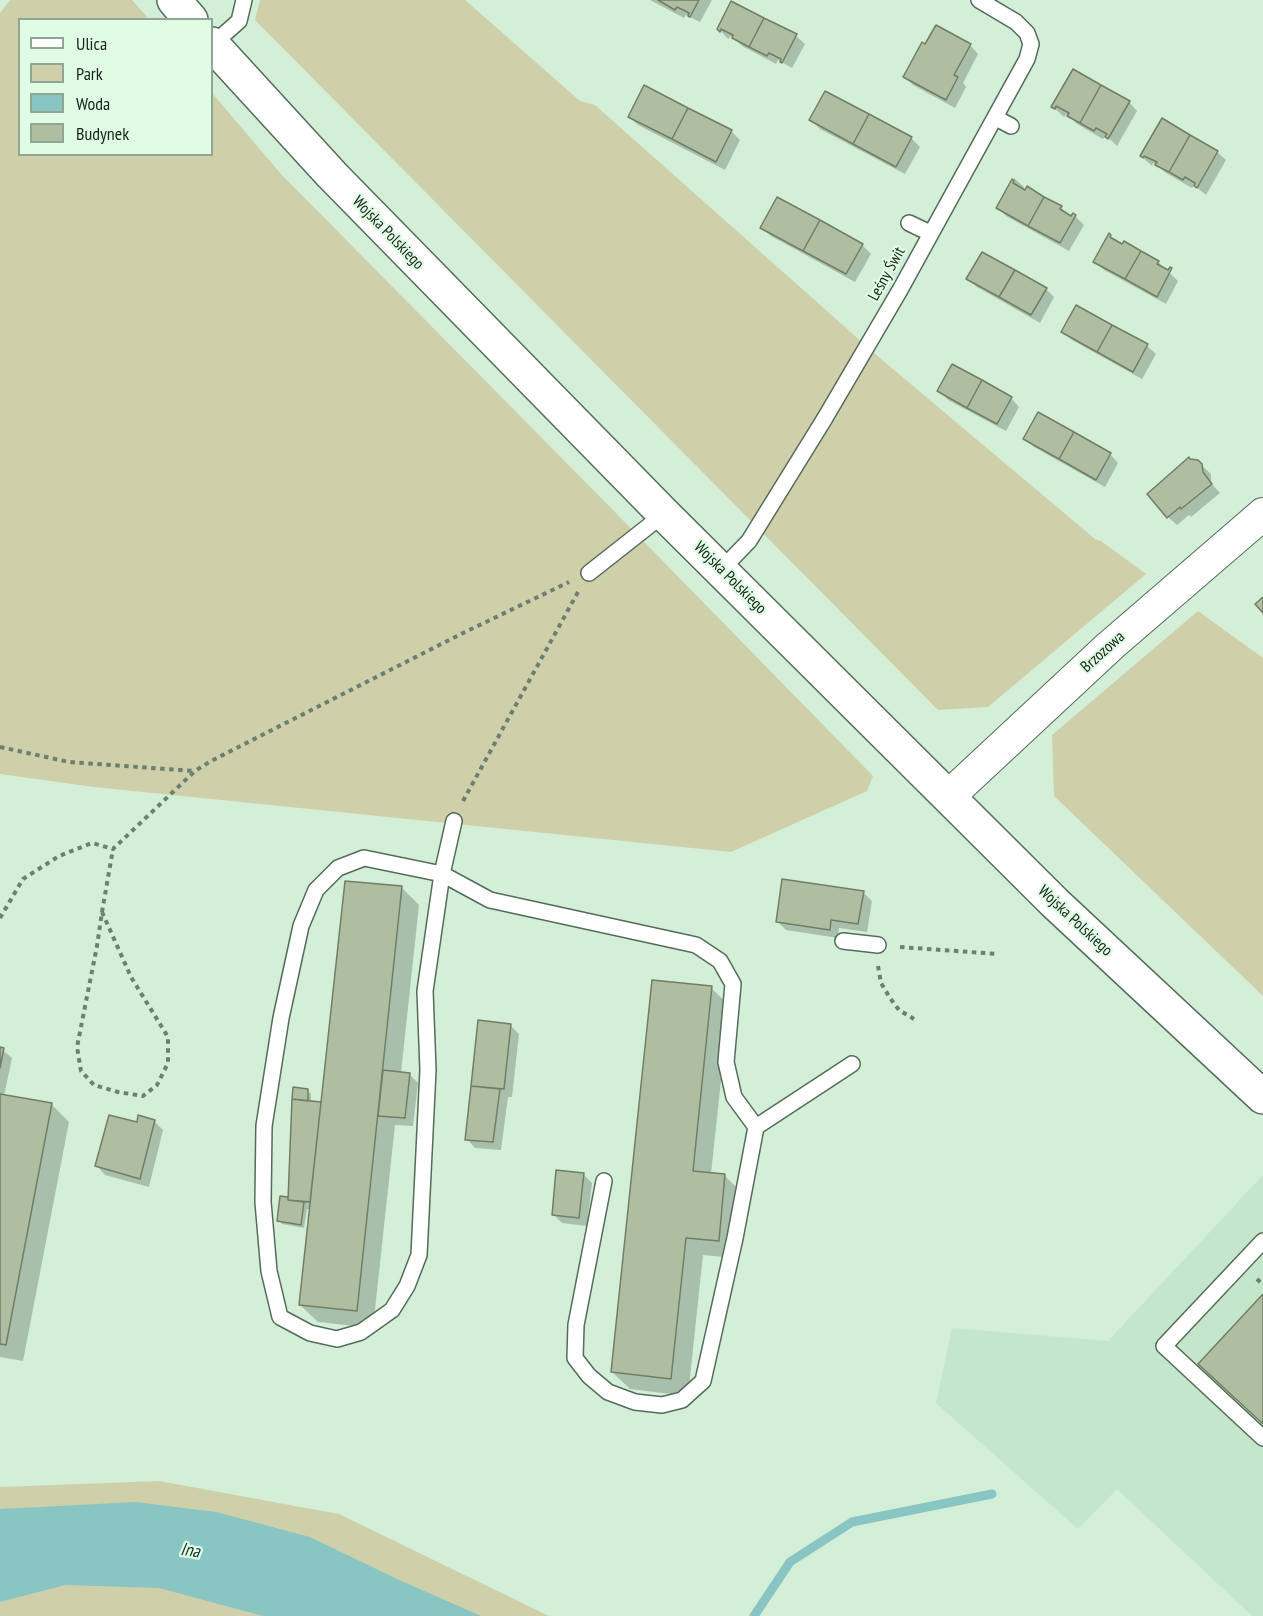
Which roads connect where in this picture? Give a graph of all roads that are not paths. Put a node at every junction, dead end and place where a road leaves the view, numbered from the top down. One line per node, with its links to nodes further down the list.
1 (174, 0): 4 (street)
2 (244, 0): 5 (lane)
3 (979, 0): 7 (lane, Leśny Świt)
4 (189, 18)
5 (213, 44)
6 (213, 46): 11 (street, Wojska Polskiego)
7 (996, 118): 8 (lane); 10 (lane, Leśny Świt)
8 (1011, 126)
9 (909, 223): 10 (lane)
10 (930, 233): 13 (lane, Leśny Świt)
11 (664, 514): 13 (street, Wojska Polskiego); 14 (lane)
12 (1263, 514): 15 (street, Brzozowa)
13 (721, 570): 15 (street, Wojska Polskiego)
14 (589, 573)
15 (949, 796): 21 (street, Wojska Polskiego)
16 (454, 821): 17 (lane)
17 (442, 874): 17 (lane); 22 (lane)
18 (843, 941): 19 (lane)
19 (878, 945)
20 (852, 1064): 22 (lane)
21 (1263, 1097)
22 (756, 1127): 23 (lane)
23 (604, 1181)
24 (1262, 1245): 25 (lane)
25 (1263, 1438)

